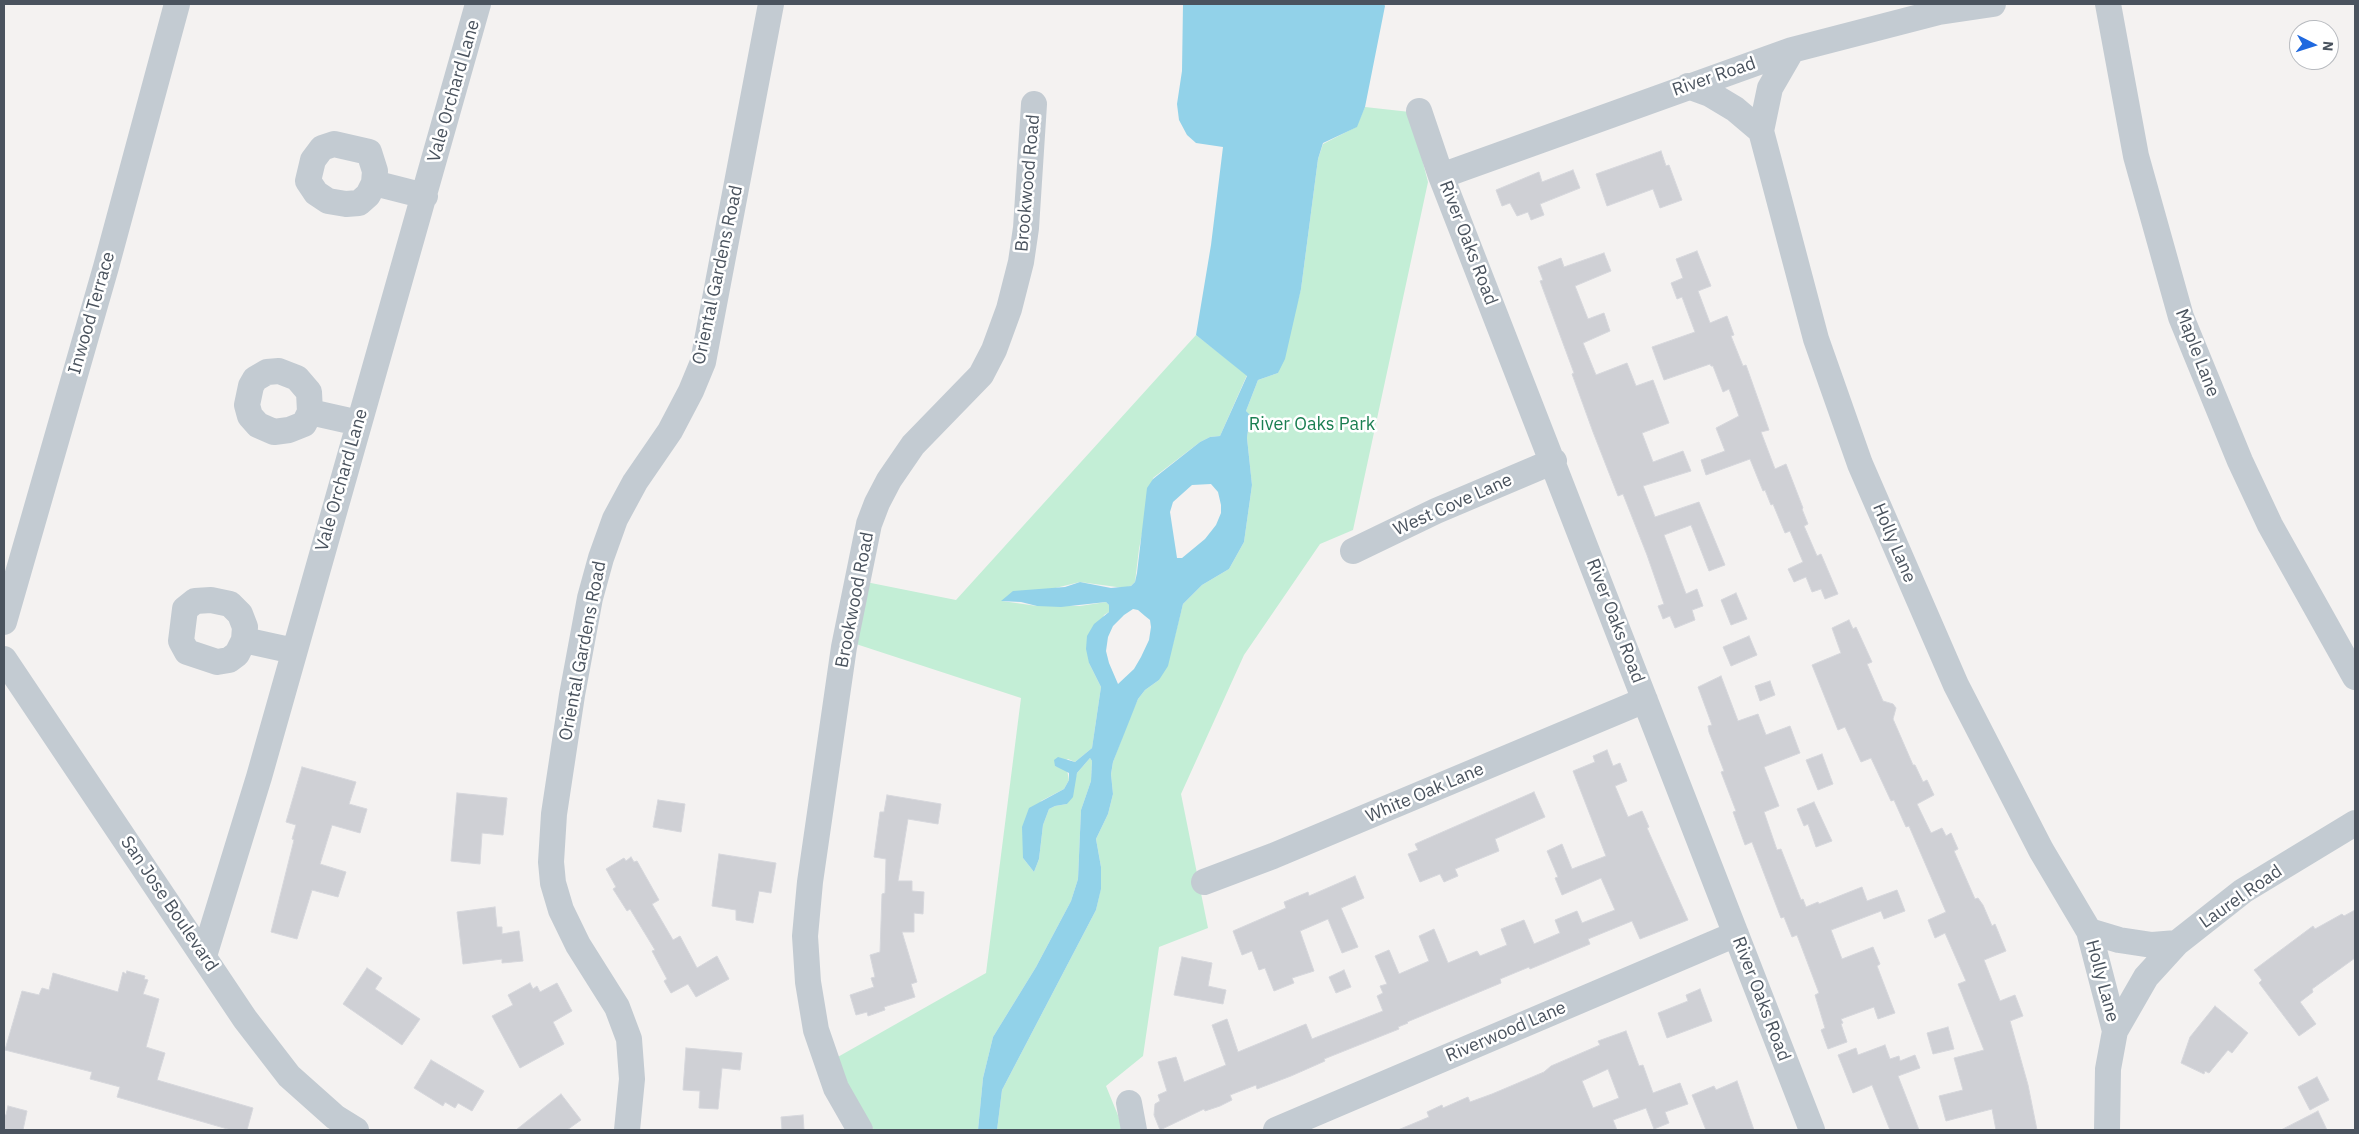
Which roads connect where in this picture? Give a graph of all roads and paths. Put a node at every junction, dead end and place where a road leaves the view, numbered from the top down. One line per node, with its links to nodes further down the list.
1 (178, 4): 18 (street, Inwood Terrace)
2 (478, 4): 13 (street, Vale Orchard Lane)
3 (771, 4): 34 (street, Oriental Gardens Road)
4 (1994, 4): 6 (street, River Road)
5 (2108, 4): 22 (street, Maple Lane)
6 (1792, 50): 7 (street, River Road); 10 (street, Holly Lane)
7 (1688, 86): 10 (street); 11 (street, River Road)
8 (1034, 104): 35 (street, Brookwood Road)
9 (1419, 111): 11 (street, River Oaks Road)
10 (1761, 131): 26 (street, Holly Lane)
11 (1441, 176): 16 (street, River Oaks Road)
12 (374, 183): 13 (street)
13 (425, 196): 15 (street, Vale Orchard Lane)
14 (310, 412): 15 (street)
15 (359, 423): 20 (street, Vale Orchard Lane)
16 (1554, 461): 17 (street, West Cove Lane); 23 (street, River Oaks Road)
17 (1353, 551)
18 (4, 622)
19 (244, 640): 20 (street)
20 (294, 651): 29 (street, Vale Orchard Lane)
21 (4, 658): 29 (street, San Jose Boulevard)
22 (2355, 678)
23 (1645, 700): 25 (street, White Oak Lane); 27 (street, River Oaks Road)
24 (2355, 823): 28 (street, Laurel Road)
25 (1204, 882)
26 (2089, 931): 28 (street, Holly Lane); 31 (street, Holly Lane)
27 (1736, 934): 37 (street, Riverwood Lane); 38 (street, River Oaks Road)
28 (2177, 943): 30 (street, Laurel Road)
29 (204, 956): 33 (street, San Jose Boulevard)
30 (2139, 987): 31 (street, Holly Lane)
31 (2115, 1031): 39 (street, Holly Lane)
32 (1129, 1102): 36 (street)
33 (356, 1130)
34 (627, 1130)
35 (860, 1130)
36 (1134, 1130)
37 (1276, 1130)
38 (1812, 1130)
39 (2107, 1130)

